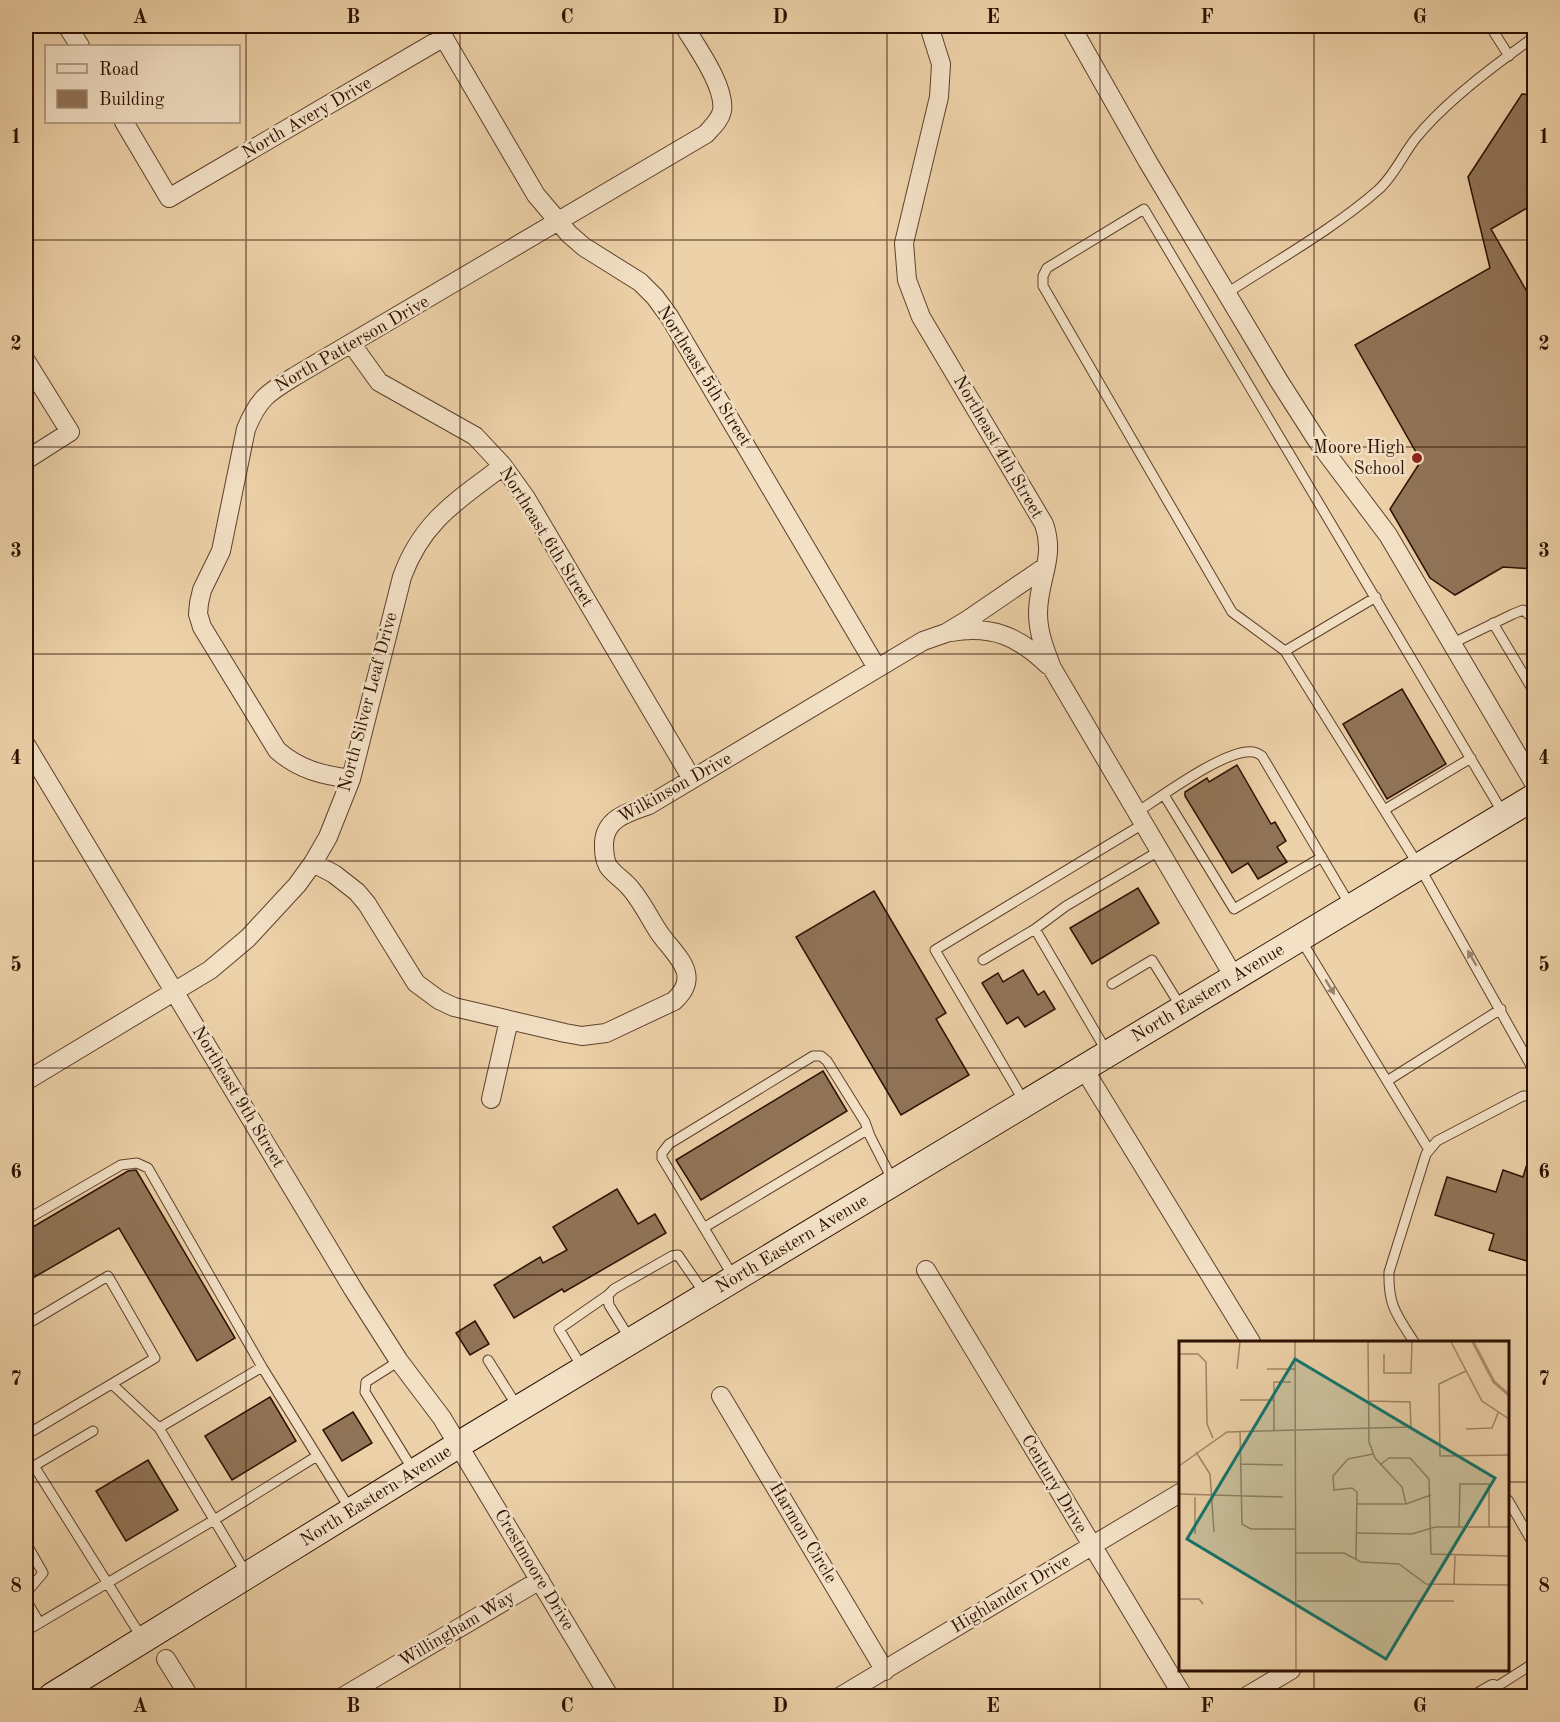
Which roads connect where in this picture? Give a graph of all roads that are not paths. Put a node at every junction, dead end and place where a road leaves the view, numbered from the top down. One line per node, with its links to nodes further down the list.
1 (67, 26): 8 (street)
2 (684, 26): 11 (street, North Patterson Drive)
3 (929, 26): 17 (street, Northeast 4th Street)
4 (1071, 26): 12 (street)
5 (1490, 26): 9 (lane)
6 (440, 31): 10 (street, North Avery Drive); 11 (street, Northeast 5th Street)
7 (1534, 37): 9 (lane)
8 (79, 45)
9 (1509, 56): 12 (lane)
10 (125, 123)
11 (557, 221): 13 (street, North Patterson Drive); 24 (street, Northeast 5th Street)
12 (1227, 293): 22 (street)
13 (351, 343): 16 (street, Northeast 6th Street); 29 (street, North Patterson Drive)
14 (26, 361): 15 (street)
15 (26, 460)
16 (503, 465): 29 (street, North Silver Leaf Drive); 30 (street, Northeast 6th Street)
17 (1045, 567): 21 (street, Wilkinson Drive); 25 (street, Northeast 4th Street)
18 (1376, 597): 23 (lane); 23 (lane); 28 (lane)
19 (1534, 619): 20 (lane)
20 (1493, 622): 22 (lane); 26 (lane)
21 (946, 633): 24 (street, Wilkinson Drive); 25 (street)
22 (1453, 643): 31 (street)
23 (1285, 651): 34 (lane)
24 (877, 668): 30 (street, Wilkinson Drive)
25 (1052, 668): 36 (street, Northeast 4th Street)
26 (1534, 692)
27 (26, 744): 47 (street, Northeast 9th Street)
28 (1471, 758): 34 (lane); 35 (lane)
29 (351, 779): 39 (street, North Silver Leaf Drive)
30 (692, 779): 50 (street, Wilkinson Drive)
31 (1534, 783)
32 (1164, 795): 36 (lane); 38 (lane); 38 (lane)
33 (1534, 797): 35 (main road, North Eastern Avenue)
34 (1384, 810): 40 (lane)
35 (1504, 815): 40 (main road, North Eastern Avenue)
36 (1139, 818): 37 (street, Northeast 4th Street); 58 (lane)
37 (1159, 851): 42 (lane); 45 (street, Northeast 4th Street)
38 (1322, 857): 41 (lane)
39 (313, 863): 47 (street, North Silver Leaf Drive); 50 (street, Wilkinson Drive)
40 (1419, 866): 41 (main road, North Eastern Avenue); 49 (lane, one-way to 40)
41 (1351, 907): 43 (main road, North Eastern Avenue)
42 (1035, 929): 44 (lane); 51 (lane)
43 (1300, 938): 45 (main road, North Eastern Avenue); 54 (lane, one-way to 54)
44 (983, 960)
45 (1234, 977): 48 (main road, North Eastern Avenue)
46 (1112, 984): 48 (lane)
47 (175, 993): 55 (street, North Silver Leaf Drive); 73 (street, Northeast 9th Street)
48 (1182, 1009): 51 (main road, North Eastern Avenue)
49 (1501, 1009): 53 (lane); 54 (lane)
50 (509, 1020): 57 (street)
51 (1108, 1054): 52 (main road, North Eastern Avenue)
52 (1084, 1068): 58 (main road, North Eastern Avenue); 70 (street)
53 (1534, 1071)
54 (1387, 1080): 60 (lane)
55 (26, 1081)
56 (1534, 1096): 60 (lane)
57 (491, 1099)
58 (1026, 1104): 61 (main road, North Eastern Avenue)
59 (867, 1130): 61 (lane); 63 (lane); 63 (lane)
60 (1429, 1150): 71 (lane)
61 (894, 1183): 65 (main road, North Eastern Avenue)
62 (26, 1220): 74 (lane)
63 (705, 1227): 65 (lane)
64 (926, 1270): 91 (street, Century Drive)
65 (734, 1279): 67 (main road, North Eastern Avenue)
66 (609, 1295): 67 (lane); 69 (lane); 75 (lane)
67 (706, 1296): 69 (main road, North Eastern Avenue)
68 (26, 1325): 76 (lane)
69 (631, 1341): 75 (main road, North Eastern Avenue)
70 (1250, 1341)
71 (1413, 1341)
72 (488, 1360): 78 (lane)
73 (399, 1361): 82 (street, Northeast 9th Street); 85 (lane)
74 (262, 1366): 79 (lane); 83 (lane)
75 (583, 1369): 78 (main road, North Eastern Avenue)
76 (112, 1384): 79 (lane); 81 (lane)
77 (721, 1396): 103 (street, Harmon Circle)
78 (519, 1408): 82 (main road, North Eastern Avenue)
79 (159, 1428): 89 (lane)
80 (93, 1431): 84 (lane)
81 (26, 1435)
82 (458, 1445): 85 (main road, North Eastern Avenue); 94 (street, Crestmoore Drive)
83 (317, 1456): 88 (lane); 89 (lane)
84 (30, 1469): 95 (lane)
85 (414, 1472): 88 (main road, North Eastern Avenue)
86 (1179, 1493): 91 (street, Highlander Drive)
87 (1509, 1502): 92 (lane)
88 (351, 1511): 93 (main road, North Eastern Avenue)
89 (214, 1520): 93 (lane); 95 (lane)
90 (26, 1543): 96 (lane)
91 (1092, 1545): 103 (street, Highlander Drive); 111 (street, Century Drive)
92 (1534, 1545)
93 (247, 1576): 100 (main road, North Eastern Avenue)
94 (540, 1580): 108 (street, Willingham Way); 109 (street, Crestmoore Drive)
95 (107, 1584): 98 (lane); 100 (lane)
96 (26, 1593)
97 (26, 1600): 98 (lane)
98 (39, 1622): 99 (lane)
99 (26, 1631)
100 (143, 1640): 106 (main road, North Eastern Avenue)
101 (166, 1659): 107 (street)
102 (1534, 1663): 105 (lane)
103 (885, 1671): 110 (street, Highlander Drive)
104 (1289, 1671): 112 (street)
105 (1487, 1693)
106 (63, 1694)
107 (189, 1696)
108 (344, 1696)
109 (609, 1696)
110 (841, 1696)
111 (1183, 1696)
112 (1247, 1696)

